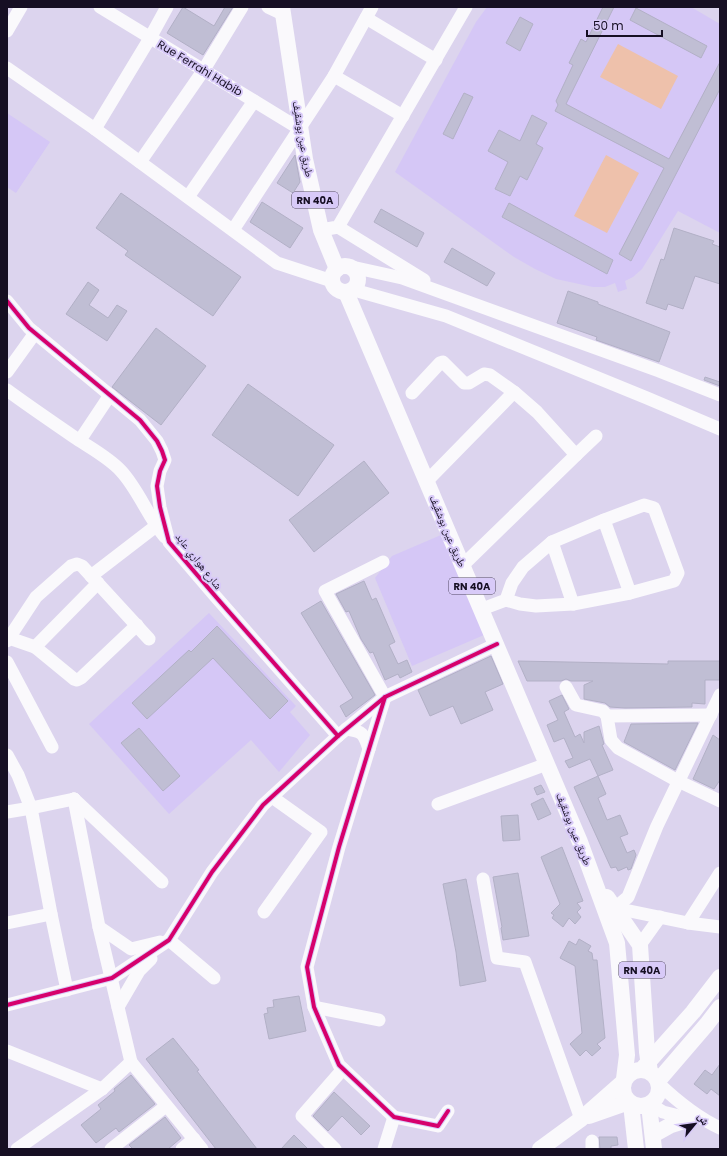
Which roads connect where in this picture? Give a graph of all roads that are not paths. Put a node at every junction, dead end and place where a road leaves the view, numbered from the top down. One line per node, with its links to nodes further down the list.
1 (21, 7): 9 (street)
2 (100, 7): 10 (street, Rue Ferrahi Habib)
3 (167, 7): 10 (street)
4 (242, 7): 13 (street)
5 (268, 7): 7 (street)
6 (466, 7): 11 (street)
7 (282, 11): 18 (main road, طريق عين بوشقيف / RN 40A)
8 (369, 12): 11 (street); 14 (street)
9 (7, 31)
10 (150, 38): 13 (street, Rue Ferrahi Habib); 17 (street)
11 (436, 60): 16 (street)
12 (7, 68): 17 (street)
13 (203, 71): 15 (street, Rue Ferrahi Habib); 19 (street)
14 (334, 76): 16 (street); 18 (street)
15 (254, 101): 18 (street, Rue Ferrahi Habib); 20 (street)
16 (403, 116): 21 (street)
17 (95, 129): 19 (street)
18 (300, 129): 22 (street); 23 (main road, طريق عين بوشقيف / RN 40A)
19 (140, 162): 20 (street)
20 (188, 197): 22 (street)
21 (338, 226): 23 (street); 26 (street)
22 (233, 230): 24 (street)
23 (321, 230): 24 (main road, طريق عين بوشقيف / RN 40A)
24 (340, 272): 25 (main road, RN 40A); 25 (main road, RN 40A); 26 (street)
25 (350, 291): 35 (street); 40 (main road, طريق عين بوشقيف / RN 40A)
26 (447, 294): 34 (street)
27 (7, 301): 28 (street, شارع هواري عابد)
28 (35, 333): 29 (street); 33 (street, شارع هواري عابد)
29 (7, 372)
30 (7, 390): 37 (street)
31 (514, 392): 32 (street); 38 (street); 40 (street)
32 (412, 393)
33 (110, 395): 37 (street); 39 (street, شارع هواري عابد)
34 (720, 395)
35 (720, 429)
36 (596, 436): 38 (street)
37 (80, 440): 41 (street)
38 (576, 455): 47 (street)
39 (158, 480): 41 (street); 44 (street, شارع هواري عابد)
40 (427, 481): 47 (main road, طريق عين بوشقيف / RN 40A)
41 (137, 495): 43 (street)
42 (604, 520): 45 (street); 49 (street); 49 (street)
43 (156, 526): 44 (street); 48 (street)
44 (169, 542): 64 (street, شارع هواري عابد)
45 (552, 542): 50 (street); 51 (street)
46 (383, 562): 61 (street)
47 (463, 565): 52 (main road, طريق عين بوشقيف / RN 40A)
48 (95, 580): 53 (street); 55 (street); 57 (street)
49 (630, 593): 51 (street)
50 (506, 600): 51 (street); 52 (street)
51 (573, 604)
52 (482, 609): 56 (main road, طريق عين بوشقيف / RN 40A)
53 (137, 625): 54 (street); 57 (street)
54 (149, 639)
55 (8, 640): 57 (street)
56 (497, 644): 61 (street); 68 (main road, طريق عين بوشقيف / RN 40A)
57 (35, 647)
58 (7, 662): 65 (street)
59 (566, 687): 63 (street)
60 (720, 695): 62 (street)
61 (385, 696): 64 (street); 66 (street)
62 (711, 715): 63 (street); 69 (street)
63 (607, 716): 69 (street)
64 (342, 732): 66 (street); 70 (street)
65 (52, 747)
66 (369, 750): 96 (street)
67 (7, 755): 74 (street)
68 (547, 764): 73 (street); 78 (main road, طريق عين بوشقيف / RN 40A)
69 (678, 781): 72 (street); 80 (street)
70 (272, 797): 81 (street); 88 (street)
71 (74, 799): 74 (street); 79 (street); 86 (street)
72 (720, 801)
73 (438, 804)
74 (31, 808): 75 (street); 82 (street)
75 (7, 812)
76 (720, 874): 85 (street)
77 (483, 879): 111 (street)
78 (595, 881): 80 (main road, RN 40A); 103 (main road, RN 40A)
79 (162, 882)
80 (615, 908): 83 (street); 89 (main road, RN 40A)
81 (264, 912)
82 (51, 914): 84 (street); 93 (street)
83 (660, 917): 85 (street); 89 (street)
84 (7, 923)
85 (688, 923): 87 (street)
86 (100, 927): 88 (street); 91 (street)
87 (720, 927)
88 (169, 940): 91 (street); 92 (street); 95 (street)
89 (640, 945): 102 (main road, RN 40A)
90 (720, 977): 102 (main road)
91 (112, 978): 93 (street); 95 (street)
92 (214, 978)
93 (67, 990): 94 (street)
94 (7, 1006)
95 (118, 1007): 100 (street)
96 (314, 1007): 98 (street); 101 (street)
97 (720, 1007): 102 (main road)
98 (378, 1020)
99 (7, 1052): 104 (street)
100 (131, 1062): 104 (street); 107 (street)
101 (343, 1069): 109 (street); 120 (street)
102 (651, 1074): 103 (main road); 106 (main road); 112 (street)
103 (624, 1081): 105 (main road); 111 (main road)
104 (102, 1089): 117 (street)
105 (630, 1103): 106 (main road); 111 (main road); 123 (main road)
106 (650, 1104): 110 (street); 114 (main road)
107 (166, 1106): 116 (street); 118 (street)
108 (448, 1111): 109 (street)
109 (394, 1117): 121 (street)
110 (690, 1118): 112 (street); 114 (main road)
111 (581, 1119): 122 (main road)
112 (706, 1122): 113 (street)
113 (720, 1128)
114 (654, 1142)
115 (7, 1144): 117 (street)
116 (198, 1144): 119 (street)
117 (17, 1149)
118 (111, 1149)
119 (182, 1149)
120 (335, 1149)
121 (384, 1149)
122 (540, 1149)
123 (636, 1149)

